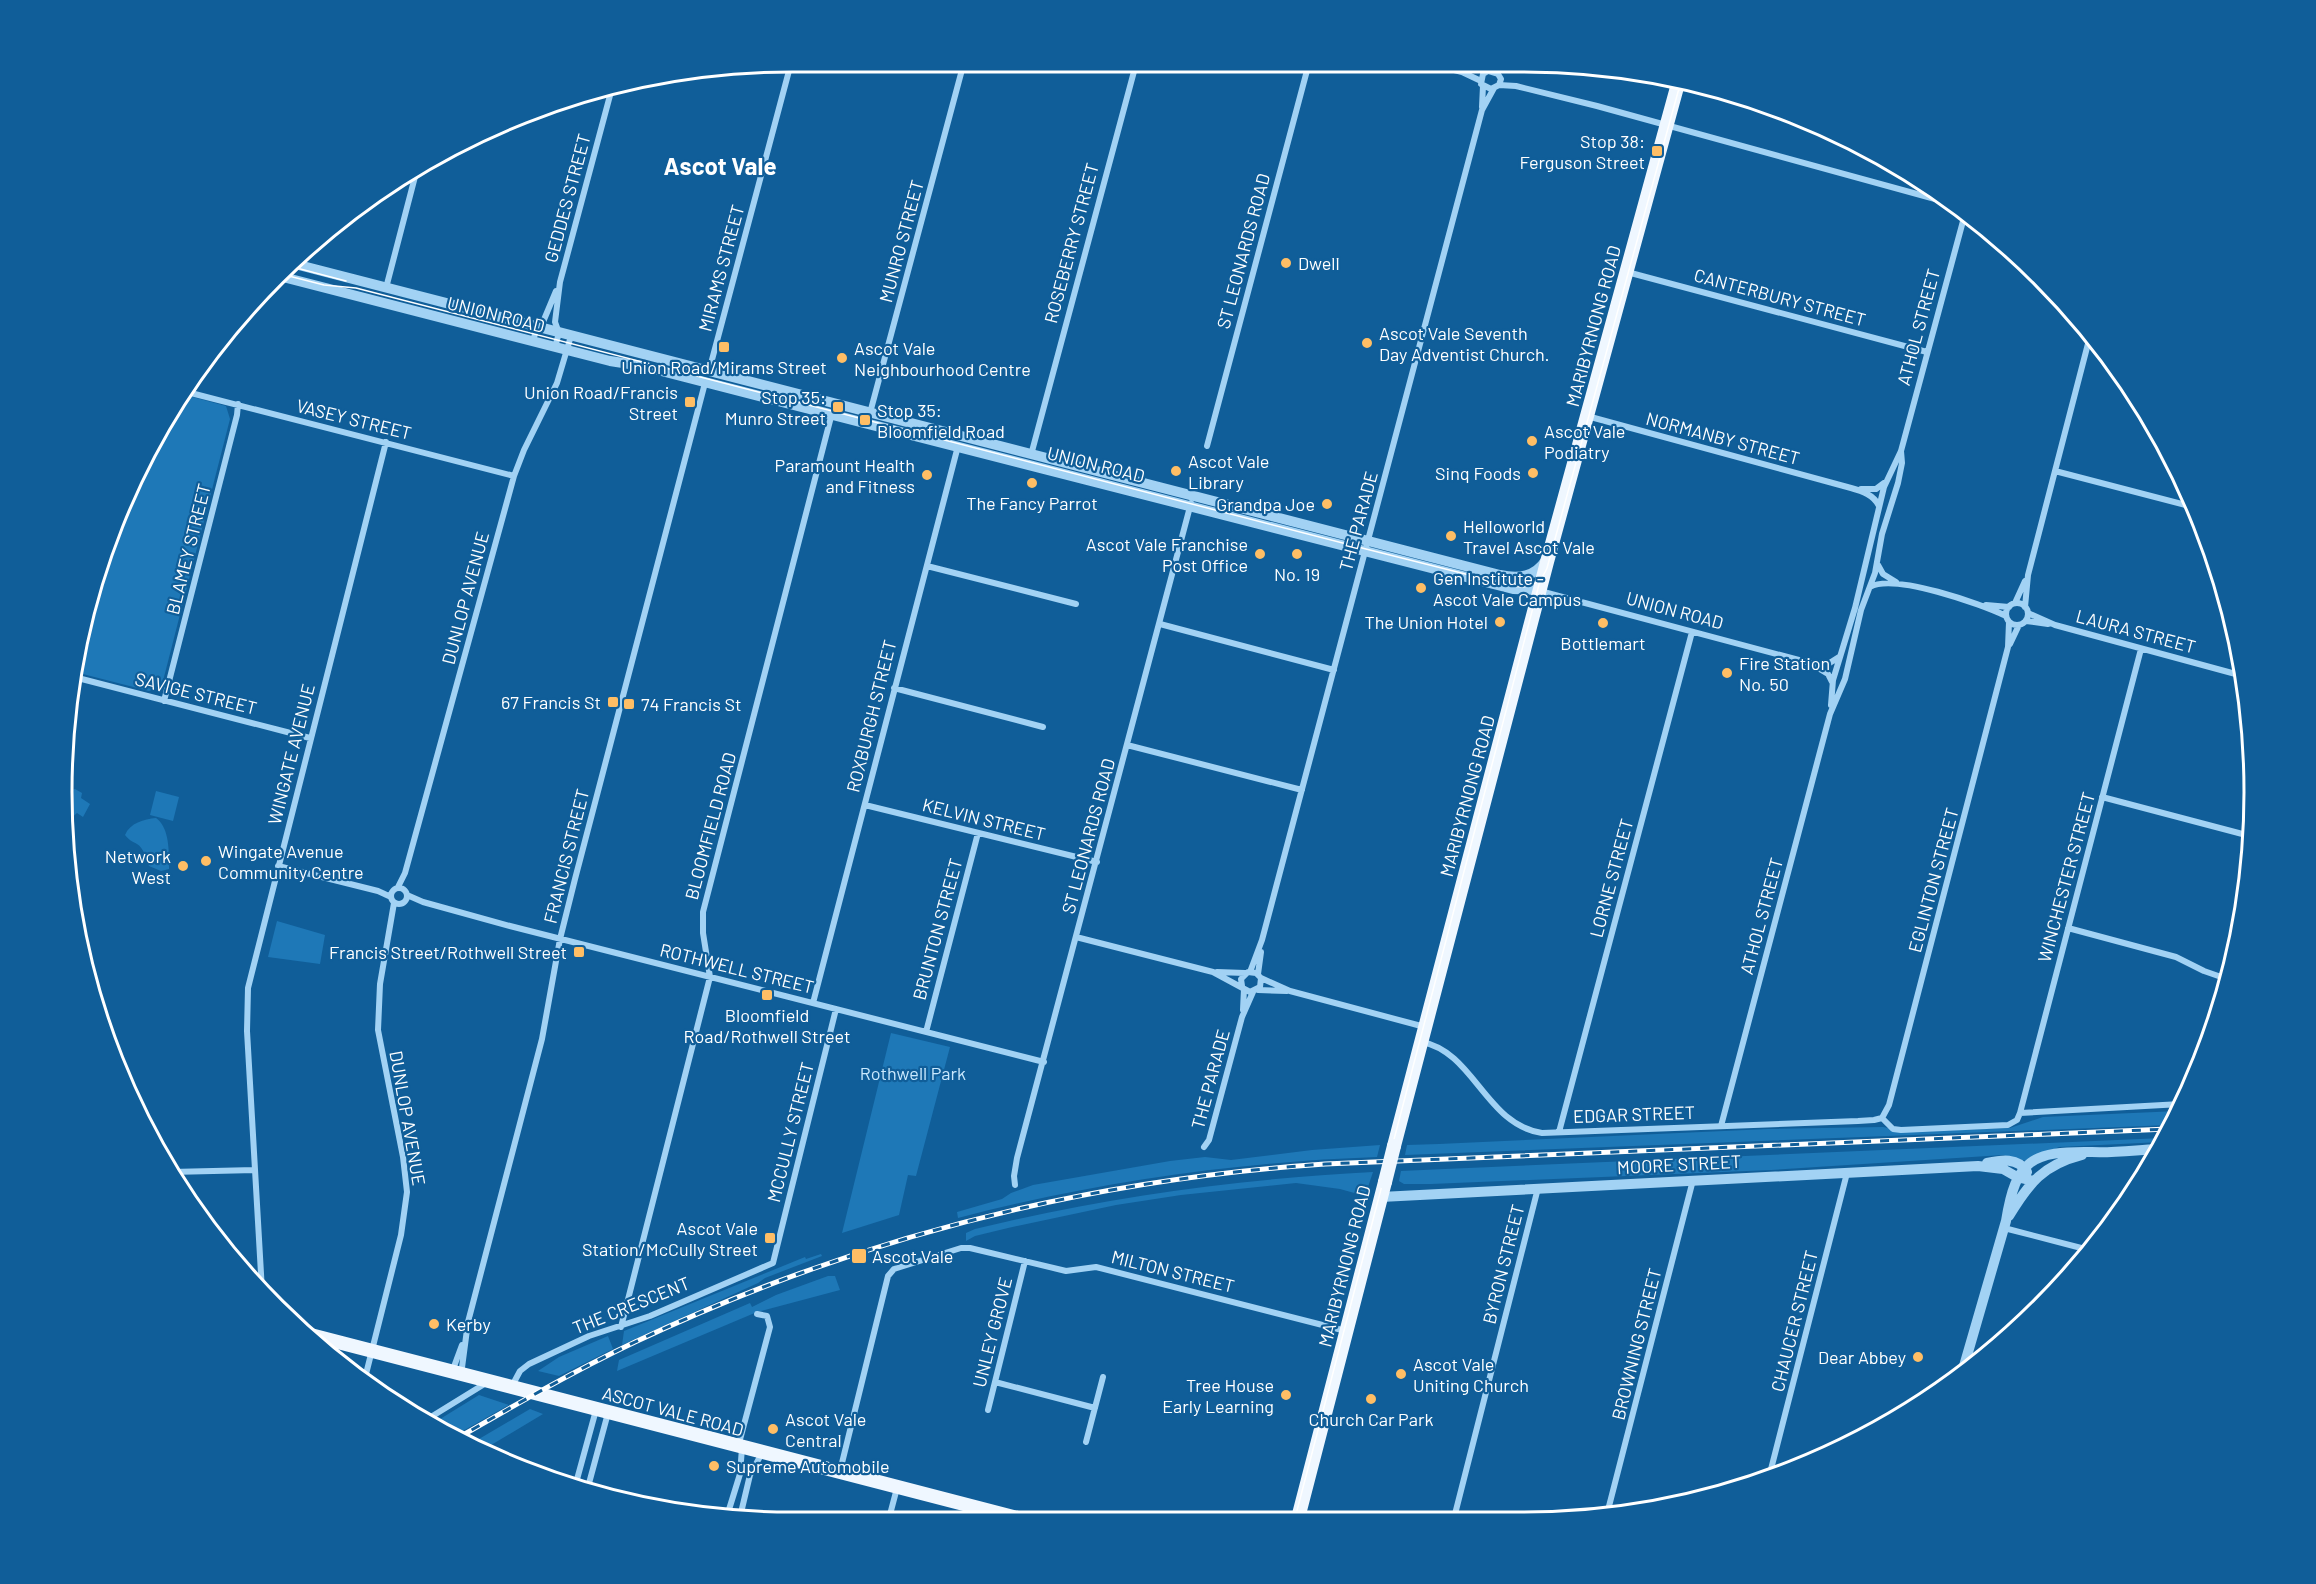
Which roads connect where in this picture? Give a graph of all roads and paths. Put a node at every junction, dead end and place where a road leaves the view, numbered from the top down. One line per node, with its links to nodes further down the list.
1 (788, 72): 33 (street, MIRAMS STREET)
2 (961, 72): 38 (street, MUNRO STREET)
3 (1134, 72): 43 (street, ROSEBERRY STREET)
4 (1307, 72): 41 (street, ST LEONARDS ROAD)
5 (1462, 72): 8 (street)
6 (1486, 72): 8 (street, THE PARADE)
7 (1498, 72): 9 (street, THE PARADE)
8 (1483, 78): 9 (street); 9 (street); 12 (street, THE PARADE)
9 (1498, 82): 12 (street, THE PARADE); 13 (street)
10 (1676, 89): 13 (main road, MARIBYRNONG ROAD)
11 (610, 96): 22 (street, GEDDES STREET)
12 (1482, 110): 53 (street, THE PARADE)
13 (1666, 126): 15 (street); 18 (main road, MARIBYRNONG ROAD)
14 (414, 179): 23 (street)
15 (1931, 198)
16 (1962, 221): 32 (street, ATHOL STREET)
17 (301, 266): 23 (street, UNION ROAD)
18 (1626, 272): 32 (street, CANTERBURY STREET); 37 (main road, MARIBYRNONG ROAD)
19 (293, 273): 21 (street)
20 (288, 278): 21 (street, UNION ROAD)
21 (293, 279): 24 (street, UNION ROAD)
22 (560, 282): 25 (street, GEDDES STREET); 26 (street, GEDDES STREET)
23 (386, 288): 24 (street); 25 (street, UNION ROAD)
24 (382, 302): 28 (street, UNION ROAD)
25 (537, 327): 26 (street, UNION ROAD); 28 (street, GEDDES STREET)
26 (559, 333): 27 (street, UNION ROAD); 30 (street, GEDDES STREET)
27 (571, 336): 31 (street, DUNLOP AVENUE); 33 (street, UNION ROAD)
28 (533, 341): 30 (street, UNION ROAD)
29 (2088, 345): 44 (street)
30 (555, 347): 31 (street, UNION ROAD)
31 (567, 350): 33 (street, UNION ROAD); 45 (street, DUNLOP AVENUE)
32 (1927, 352): 42 (street, ATHOL STREET)
33 (707, 377): 36 (street, UNION ROAD); 101 (street, FRANCIS STREET)
34 (192, 393): 35 (street, VASEY STREET)
35 (238, 404): 40 (street, VASEY STREET); 86 (street, BLAMEY STREET)
36 (833, 409): 38 (street, UNION ROAD); 107 (street, BLOOMFIELD ROAD)
37 (1587, 416): 48 (street, NORMANBY STREET); 54 (main road, MARIBYRNONG ROAD)
38 (868, 418): 39 (street, UNION ROAD)
39 (959, 441): 43 (street, UNION ROAD); 56 (street, ROXBURGH STREET)
40 (386, 442): 45 (street, VASEY STREET); 89 (street, WINGATE AVENUE)
41 (1207, 446)
42 (1901, 451): 46 (street, ATHOL STREET); 47 (street, ATHOL STREET)
43 (1030, 459): 49 (street, UNION ROAD)
44 (2055, 471): 52 (street); 59 (street)
45 (514, 476): 98 (street, DUNLOP AVENUE)
46 (1883, 487): 47 (street, NORMANBY STREET); 48 (street, NORMANBY STREET); 51 (street, ATHOL STREET)
47 (1897, 487): 50 (street, ATHOL STREET)
48 (1851, 488): 51 (street, NORMANBY STREET)
49 (1192, 501): 53 (street, UNION ROAD); 71 (street, ST LEONARDS ROAD)
50 (1893, 501): 51 (street); 55 (street, ATHOL STREET)
51 (1878, 503): 57 (street, ATHOL STREET)
52 (2184, 505)
53 (1367, 546): 58 (street, UNION ROAD); 62 (street, UNION ROAD); 80 (street, THE PARADE)
54 (1548, 556): 58 (street, UNION ROAD); 63 (main road, MARIBYRNONG ROAD)
55 (1877, 559): 60 (street); 61 (street, ATHOL STREET)
56 (927, 566): 64 (street); 85 (street, ROXBURGH STREET)
57 (1864, 568): 61 (street); 78 (street, ATHOL STREET)
58 (1500, 575): 63 (street, UNION ROAD)
59 (2028, 575): 66 (street); 68 (street)
60 (1900, 583): 61 (street); 65 (street)
61 (1873, 584): 79 (street, ATHOL STREET)
62 (1516, 589): 63 (street, UNION ROAD); 67 (street, UNION ROAD)
63 (1535, 589): 67 (main road, MARIBYRNONG ROAD); 74 (street, UNION ROAD)
64 (1076, 604)
65 (1983, 605): 66 (street); 69 (street)
66 (2012, 605): 68 (street, LAURA STREET); 69 (street, EGLINTON STREET)
67 (1535, 606): 114 (main road, MARIBYRNONG ROAD)
68 (2027, 610): 70 (street); 73 (street, LAURA STREET)
69 (2008, 619): 72 (street); 75 (street, EGLINTON STREET)
70 (2026, 621): 72 (street); 73 (street, LAURA STREET)
71 (1160, 624): 80 (street); 90 (street, ST LEONARDS ROAD)
72 (2019, 625): 75 (street, EGLINTON STREET)
73 (2055, 625): 76 (street, LAURA STREET)
74 (1692, 632): 77 (street, UNION ROAD); 122 (street, LORNE STREET)
75 (2008, 647): 120 (street, EGLINTON STREET)
76 (2141, 649): 81 (street, LAURA STREET); 92 (street, WINCHESTER STREET)
77 (1802, 661): 78 (street, UNION ROAD); 82 (street, UNION ROAD)
78 (1835, 663): 79 (street, UNION ROAD); 82 (street, ATHOL STREET)
79 (1849, 663): 83 (street, ATHOL STREET)
80 (1335, 670): 91 (street, THE PARADE)
81 (2234, 674)
82 (1831, 675): 83 (street, UNION ROAD); 87 (street, ATHOL STREET)
83 (1846, 676): 87 (street, ATHOL STREET)
84 (81, 679): 86 (street, SAVIGE STREET)
85 (894, 688): 88 (street); 93 (street, ROXBURGH STREET)
86 (164, 701): 89 (street, SAVIGE STREET)
87 (1830, 714): 121 (street, ATHOL STREET)
88 (1043, 727)
89 (310, 738): 97 (street, WINGATE AVENUE)
90 (1127, 745): 91 (street); 96 (street, ST LEONARDS ROAD)
91 (1302, 790): 102 (street, THE PARADE)
92 (2102, 797): 95 (street); 99 (street, WINCHESTER STREET)
93 (865, 805): 94 (street, KELVIN STREET); 111 (street, ROXBURGH STREET)
94 (978, 834): 96 (street, KELVIN STREET); 115 (street, BRUNTON STREET)
95 (2242, 834)
96 (1097, 862): 100 (street, ST LEONARDS ROAD)
97 (278, 866): 98 (street, ROTHWELL STREET); 128 (street, WINGATE AVENUE)
98 (399, 896): 101 (street, ROTHWELL STREET); 146 (street, DUNLOP AVENUE)
99 (2068, 928): 106 (street); 119 (street, WINCHESTER STREET)
100 (1076, 937): 103 (street); 117 (street, ST LEONARDS ROAD)
101 (560, 939): 107 (street, ROTHWELL STREET); 149 (street, FRANCIS STREET)
102 (1262, 940): 104 (street, THE PARADE); 105 (street, THE PARADE)
103 (1213, 972): 104 (street); 108 (street)
104 (1248, 973): 105 (street); 108 (street)
105 (1259, 976): 109 (street); 110 (street)
106 (2219, 976)
107 (710, 977): 111 (street, ROTHWELL STREET); 143 (street, BLOOMFIELD ROAD)
108 (1243, 988): 109 (street); 113 (street, THE PARADE)
109 (1255, 991): 110 (street); 113 (street, THE PARADE)
110 (1290, 991): 114 (street)
111 (813, 1003): 112 (street, ROTHWELL STREET)
112 (836, 1009): 115 (street, ROTHWELL STREET); 140 (street, MCCULLY STREET)
113 (1242, 1017): 123 (street, THE PARADE)
114 (1426, 1027): 116 (main road, MARIBYRNONG ROAD)
115 (926, 1032): 117 (street, ROTHWELL STREET)
116 (1422, 1042): 122 (street, EDGAR STREET); 136 (main road, MARIBYRNONG ROAD, bridge)
117 (1044, 1062): 134 (street, ST LEONARDS ROAD)
118 (2173, 1104): 119 (street)
119 (2019, 1113): 120 (street)
120 (1882, 1118): 121 (street, EDGAR STREET)
121 (1721, 1126): 122 (street, EDGAR STREET)
122 (1559, 1132)
123 (1204, 1147)
124 (2149, 1149): 125 (street)
125 (2092, 1152): 127 (street); 133 (street)
126 (1978, 1166): 127 (street, MOORE STREET); 130 (street, MOORE STREET); 131 (street, MOORE STREET)
127 (2024, 1167): 131 (street); 133 (street)
128 (255, 1170): 129 (street); 141 (street, WINGATE AVENUE)
129 (180, 1172)
130 (1848, 1172): 132 (street, MOORE STREET); 161 (street, CHAUCER STREET)
131 (2017, 1176): 133 (street, MOORE STREET); 137 (street)
132 (1693, 1180): 135 (street, MOORE STREET); 166 (street, BROWNING STREET)
133 (2033, 1180): 137 (street)
134 (1015, 1185)
135 (1539, 1188): 136 (street, MOORE STREET); 172 (street, BYRON STREET)
136 (1381, 1197): 144 (main road, MARIBYRNONG ROAD)
137 (2005, 1224): 138 (street); 147 (street)
138 (2081, 1247)
139 (1025, 1261): 144 (street, MILTON STREET); 152 (street, UNLEY GROVE); 162 (street, MILTON STREET)
140 (773, 1263): 143 (street, THE CRESCENT)
141 (261, 1278)
142 (757, 1314): 159 (street)
143 (621, 1327): 153 (street, THE CRESCENT)
144 (1346, 1331): 171 (main road, MARIBYRNONG ROAD)
145 (324, 1338): 146 (main road, ASCOT VALE ROAD)
146 (372, 1351): 148 (street, DUNLOP AVENUE); 149 (main road, ASCOT VALE ROAD)
147 (1966, 1360)
148 (367, 1372)
149 (456, 1373): 151 (main road, ASCOT VALE ROAD)
150 (1103, 1377): 154 (street)
151 (488, 1382): 153 (main road, ASCOT VALE ROAD); 157 (street)
152 (995, 1382): 154 (street); 155 (street, UNLEY GROVE)
153 (512, 1388): 156 (main road, ASCOT VALE ROAD)
154 (1095, 1408): 158 (street)
155 (988, 1410)
156 (602, 1411): 159 (main road, ASCOT VALE ROAD); 163 (street); 164 (street)
157 (432, 1416)
158 (1086, 1442)
159 (740, 1447): 160 (main road, ASCOT VALE ROAD); 167 (street)
160 (762, 1453): 162 (main road, ASCOT VALE ROAD); 168 (street)
161 (1772, 1468)
162 (839, 1473): 165 (main road, ASCOT VALE ROAD)
163 (578, 1479)
164 (589, 1482)
165 (897, 1487): 169 (street); 170 (main road, ASCOT VALE ROAD)
166 (1609, 1507)
167 (730, 1509)
168 (742, 1510)
169 (891, 1512)
170 (994, 1512)
171 (1300, 1512)
172 (1456, 1512)

